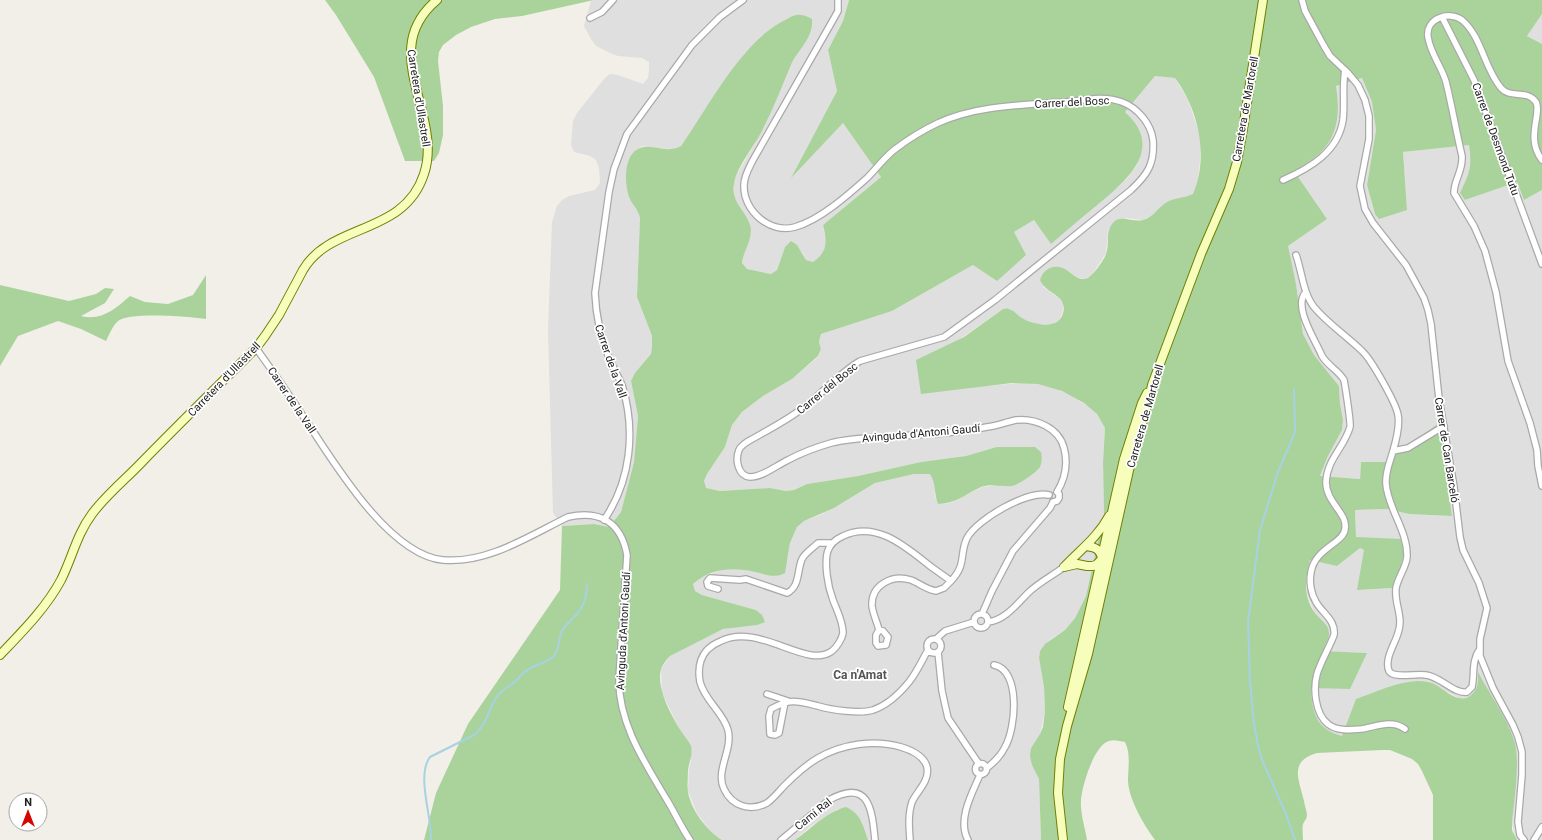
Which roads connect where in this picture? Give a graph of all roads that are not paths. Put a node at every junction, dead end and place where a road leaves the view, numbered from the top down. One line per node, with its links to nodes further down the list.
1 (437, 0): 15 (main road, Carretera d'Ullastrell)
2 (614, 0): 8 (street)
3 (743, 0): 25 (street, Carrer de la Vall)
4 (838, 0): 19 (street, Carrer del Bosc)
5 (1263, 0): 16 (main road, Carretera de Martorell)
6 (1302, 0): 9 (street, Carrer de Can Barceló)
7 (1442, 16): 10 (street); 13 (street, Carrer de Desmond Tutu); 20 (street)
8 (590, 18)
9 (1345, 70): 11 (street); 17 (street, Carrer de Can Barceló)
10 (1542, 160)
11 (1283, 180)
12 (1296, 256): 14 (street)
13 (1542, 264)
14 (1306, 292): 18 (street); 49 (street)
15 (256, 348): 25 (street, Carrer de la Vall); 44 (main road, Carretera d'Ullastrell)
16 (1152, 385): 24 (main road); 26 (main road, Carretera de Martorell)
17 (1444, 426): 18 (street); 41 (street, Carrer de Can Barceló)
18 (1393, 451): 41 (street)
19 (752, 477): 21 (street, Avinguda d'Antoni Gaudí)
20 (1542, 486)
21 (1057, 492): 22 (street); 23 (street)
22 (1049, 495): 23 (street); 32 (street)
23 (1053, 502): 36 (street)
24 (1113, 508): 28 (main road); 29 (main road)
25 (604, 520): 54 (street, Avinguda d'Antoni Gaudí)
26 (1114, 538): 29 (main road); 33 (main road, Carretera de Martorell)
27 (830, 543): 32 (street); 34 (street); 57 (street)
28 (1083, 548): 29 (main road); 30 (main road); 31 (main road)
29 (1102, 559): 30 (main road); 33 (main road); 35 (main road)
30 (1085, 566): 31 (main road); 35 (main road)
31 (1064, 567): 38 (street)
32 (951, 581): 39 (street)
33 (1104, 582): 48 (main road, Carretera de Martorell)
34 (718, 589)
35 (1091, 602): 48 (main road)
36 (982, 614): 37 (street); 38 (street)
37 (974, 622): 38 (street); 40 (street)
38 (988, 622)
39 (879, 630)
40 (936, 639): 42 (street); 43 (street)
41 (1480, 648): 60 (street, Carrer de Can Barceló)
42 (928, 650): 43 (street); 47 (street)
43 (938, 652): 50 (street)
44 (0, 655)
45 (994, 665): 51 (street)
46 (767, 694): 47 (street)
47 (786, 702): 47 (street)
48 (1067, 726): 59 (main road, Carretera de Martorell)
49 (1405, 729)
50 (979, 764): 51 (street); 52 (street)
51 (987, 768): 52 (street)
52 (980, 775): 58 (street)
53 (1542, 826): 61 (street)
54 (690, 840)
55 (781, 840): 56 (street, Camí Ral)
56 (875, 840)
57 (910, 840)
58 (968, 840)
59 (1063, 840)
60 (1524, 840)
61 (1534, 840)

